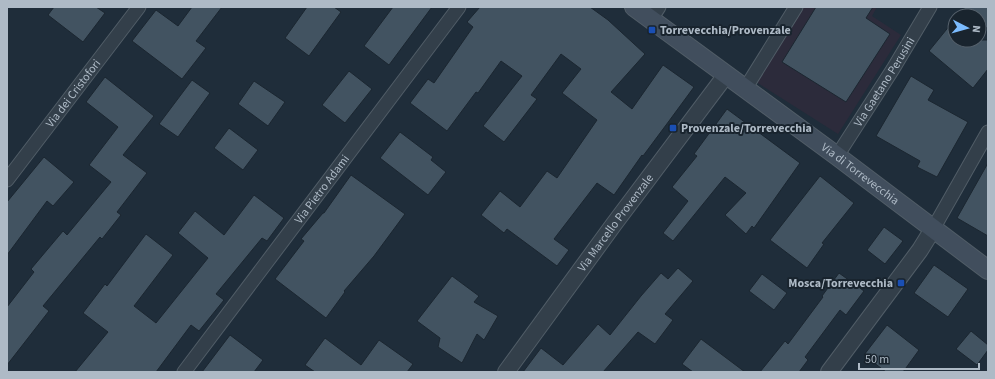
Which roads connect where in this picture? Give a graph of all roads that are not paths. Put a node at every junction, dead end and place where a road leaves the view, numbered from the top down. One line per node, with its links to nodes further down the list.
1 (138, 7): 11 (street, Via dei Cristofori)
2 (460, 7): 14 (street, Via Pietro Adami)
3 (634, 7): 6 (main road, Via di Torrevecchia)
4 (796, 7): 8 (street)
5 (930, 7): 10 (street, Via Gaetano Perusini)
6 (655, 13): 7 (main road, Via di Torrevecchia)
7 (726, 75): 8 (main road, Via di Torrevecchia); 15 (street, Via Marcello Provenzale)
8 (745, 89): 10 (main road, Via di Torrevecchia)
9 (988, 132): 12 (street)
10 (837, 156): 12 (main road, Via di Torrevecchia)
11 (7, 180)
12 (933, 229): 13 (main road, Via di Torrevecchia); 16 (street)
13 (988, 270)
14 (184, 372)
15 (506, 372)
16 (829, 372)

